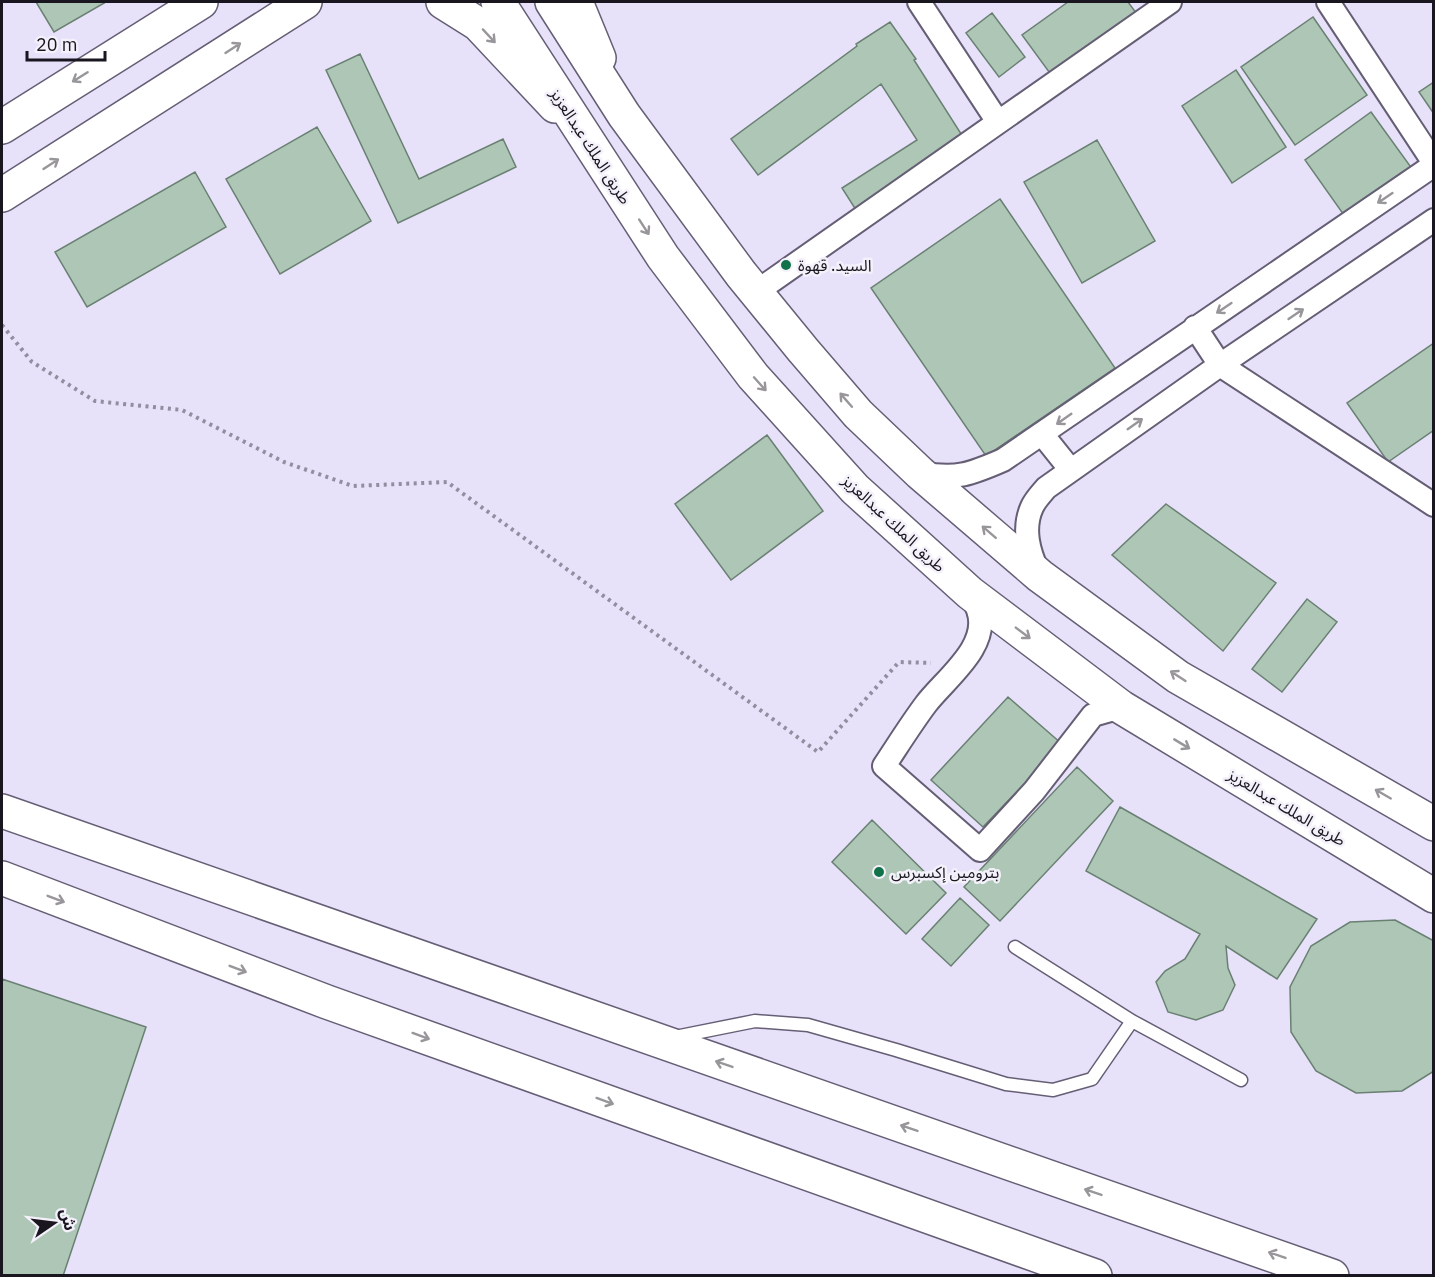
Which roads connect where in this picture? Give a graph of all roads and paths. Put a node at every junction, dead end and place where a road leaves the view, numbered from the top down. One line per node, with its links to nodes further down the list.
1 (201, 2): 14 (main road, one-way to 14)
2 (305, 2): 11 (main road)
3 (333, 2): 11 (main road)
4 (443, 2): 15 (main road, one-way to 15)
5 (498, 2): 15 (main road, طريق الملك عبدالعزيز)
6 (552, 2): 12 (main road)
7 (576, 2): 12 (main road)
8 (919, 2): 13 (street)
9 (1170, 2): 13 (street)
10 (1328, 2): 16 (street)
11 (274, 21): 17 (main road, one-way to 11)
12 (624, 115): 19 (main road)
13 (998, 122): 19 (street)
14 (2, 127)
15 (587, 140): 28 (main road, طريق الملك عبدالعزيز, one-way to 28)
16 (1434, 164): 21 (street, one-way to 21)
17 (2, 195)
18 (1434, 220): 22 (street, one-way to 18)
19 (756, 292): 25 (main road, one-way to 19)
20 (2, 325): 29 (path)
21 (1196, 327): 22 (street); 23 (street, one-way to 23)
22 (1220, 365): 24 (street, one-way to 22); 26 (street)
23 (1042, 434): 24 (street); 25 (street)
24 (1070, 469): 27 (street)
25 (920, 472): 27 (main road, one-way to 25)
26 (1434, 505)
27 (1040, 576): 32 (main road, one-way to 27)
28 (970, 593): 29 (street); 30 (main road, طريق الملك عبدالعزيز, one-way to 30)
29 (962, 665): 30 (street)
30 (1120, 707): 34 (main road, طريق الملك عبدالعزيز, one-way to 34)
31 (2, 811): 37 (main road)
32 (1434, 824)
33 (2, 878): 39 (main road, one-way to 39)
34 (1434, 896)
35 (1015, 947): 36 (lane)
36 (1132, 1021): 37 (lane); 38 (lane)
37 (659, 1041): 40 (main road, one-way to 37)
38 (1241, 1080)
39 (1095, 1275)
40 (1332, 1275)

